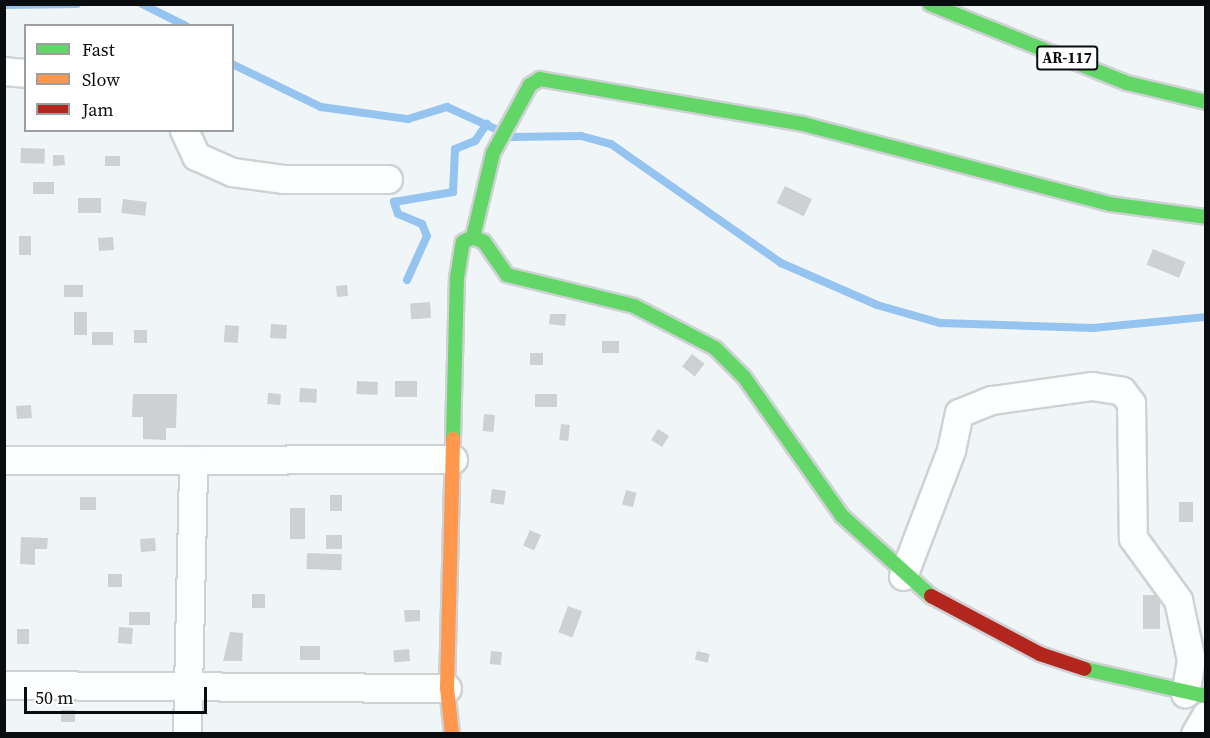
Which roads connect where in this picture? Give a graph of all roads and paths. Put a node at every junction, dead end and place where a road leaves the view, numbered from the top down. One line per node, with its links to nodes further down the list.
1 (930, 4): 4 (street, AR-117)
2 (4, 71): 3 (street)
3 (24, 73)
4 (1206, 102)
5 (185, 132): 6 (street)
6 (388, 179)
7 (1206, 217): 8 (street)
8 (473, 237): 9 (street); 12 (street)
9 (453, 459): 11 (street); 14 (street)
10 (4, 460): 11 (street)
11 (193, 460): 15 (street)
12 (903, 576): 16 (street); 16 (street)
13 (4, 686): 15 (street)
14 (447, 688): 15 (street); 19 (street)
15 (186, 689): 18 (street)
16 (1195, 694)
17 (1206, 715): 20 (street)
18 (187, 734)
19 (452, 734)
20 (1195, 734)

